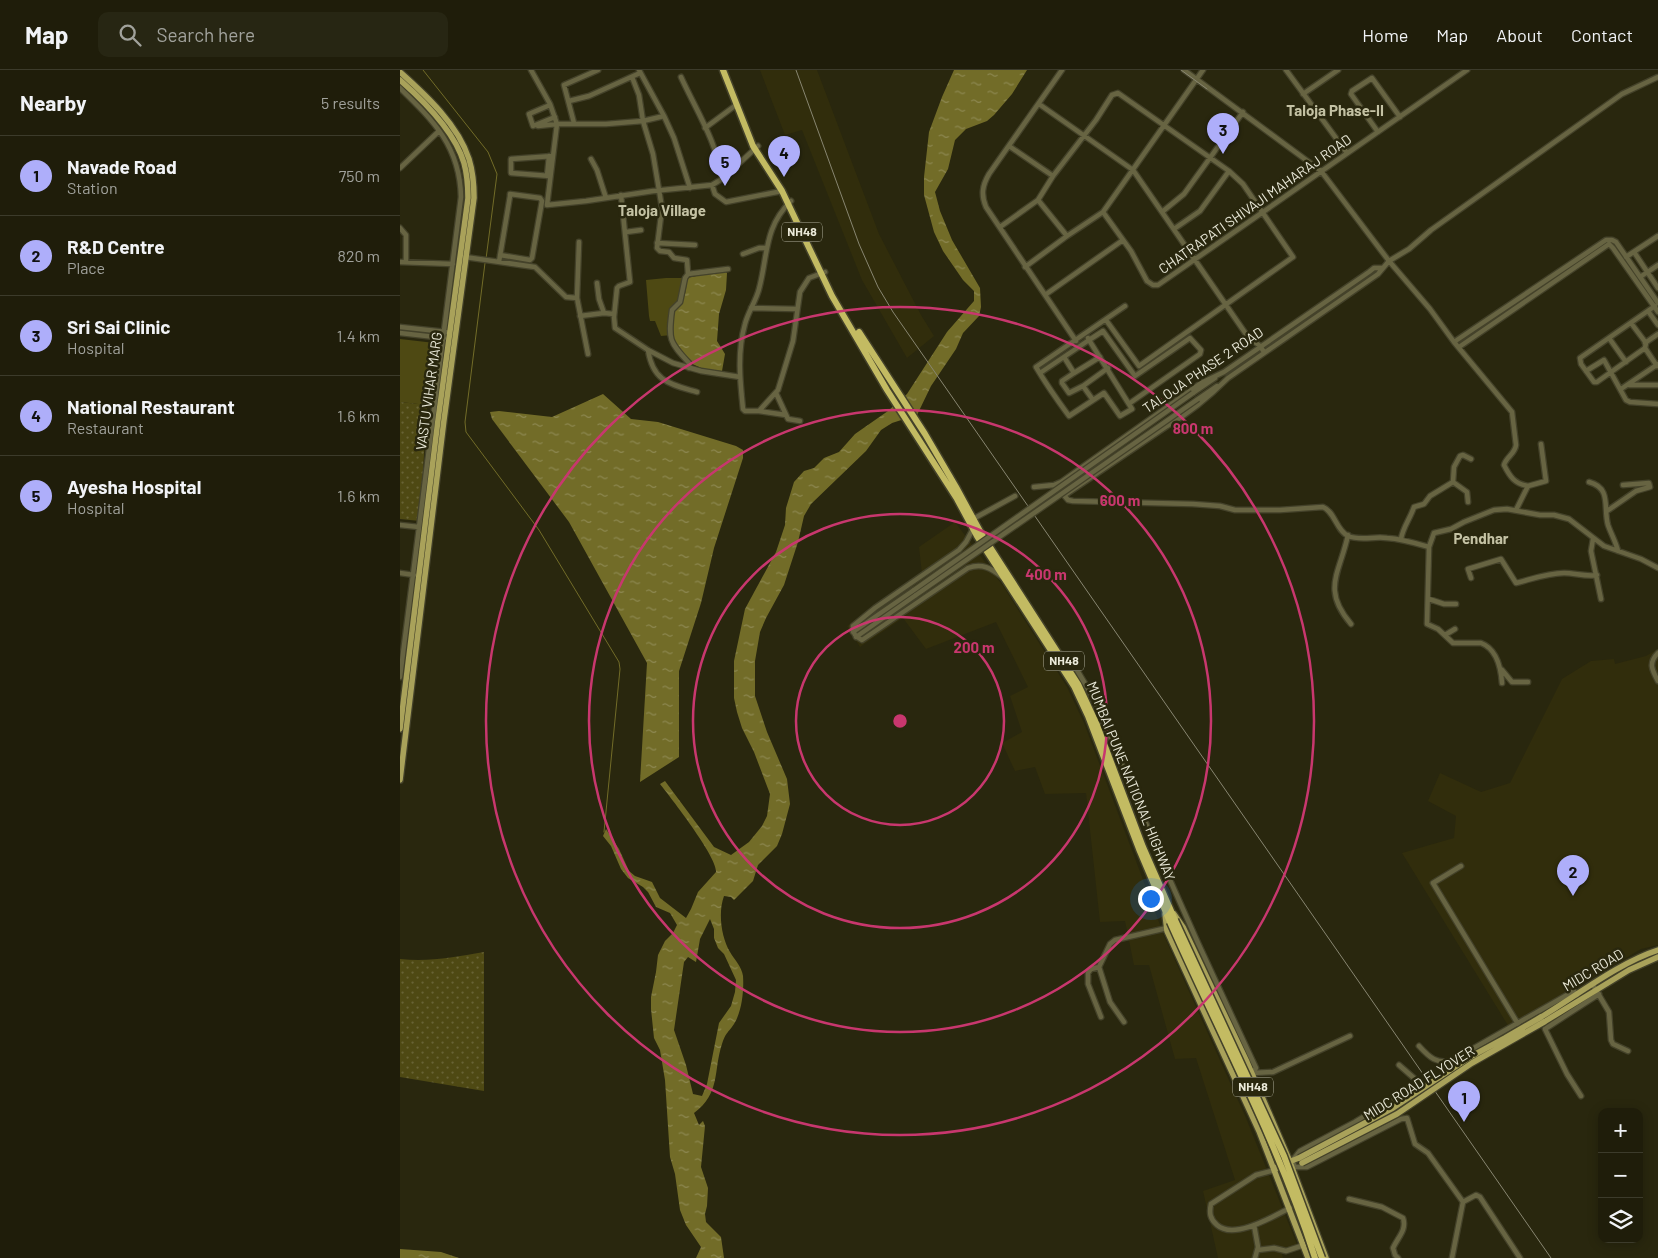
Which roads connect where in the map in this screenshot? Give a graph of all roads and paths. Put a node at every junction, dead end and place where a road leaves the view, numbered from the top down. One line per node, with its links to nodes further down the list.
1 (531, 70): 24 (street)
2 (598, 70): 21 (street)
3 (723, 70): 23 (highway, NH48)
4 (728, 70): 41 (highway, NH48)
5 (1062, 70): 22 (street)
6 (1184, 70): 17 (street)
7 (1203, 70): 17 (street)
8 (1338, 70): 20 (street)
9 (1468, 70): 13 (street, CHATRAPATI SHIVAJI MAHARAJ ROAD)
10 (1288, 71): 20 (street)
11 (400, 72): 80 (main road)
12 (639, 72): 16 (street); 27 (street)
13 (1461, 72): 29 (street, CHATRAPATI SHIVAJI MAHARAJ ROAD)
14 (680, 77): 36 (street)
15 (1658, 77): 83 (street, TALOJA PHASE 2 ROAD)
16 (632, 78): 21 (street); 31 (street)
17 (1196, 79): 26 (street); 35 (street)
18 (400, 80): 80 (main road, VASTU VIHAR MARG)
19 (400, 88): 37 (street)
20 (1303, 94): 42 (street)
21 (569, 101): 32 (street)
22 (1039, 104): 39 (street); 40 (street)
23 (736, 105): 36 (street); 41 (highway, NH48)
24 (550, 106): 25 (street); 28 (street)
25 (544, 108): 30 (street); 30 (street)
26 (1243, 112): 44 (street); 49 (street)
27 (664, 116): 31 (street); 54 (street)
28 (555, 117): 30 (street); 33 (street)
29 (1400, 117): 38 (street, CHATRAPATI SHIVAJI MAHARAJ ROAD); 38 (street)
30 (548, 120)
31 (643, 121): 32 (street); 55 (street)
32 (574, 123): 33 (street)
33 (557, 124): 34 (street); 43 (street)
34 (538, 126)
35 (1164, 126): 39 (street); 44 (street); 47 (street)
36 (706, 128): 52 (street)
37 (439, 131): 46 (street); 87 (street)
38 (1378, 132): 42 (street, CHATRAPATI SHIVAJI MAHARAJ ROAD)
39 (1084, 136): 47 (street); 51 (street)
40 (1009, 146): 51 (street); 65 (street)
41 (756, 147): 52 (street); 56 (highway, NH48); 60 (highway, NH48)
42 (1347, 153): 49 (street, CHATRAPATI SHIVAJI MAHARAJ ROAD)
43 (551, 156): 50 (street); 50 (street)
44 (1209, 158): 48 (street); 62 (street)
45 (591, 159): 58 (street)
46 (401, 165)
47 (1133, 170): 61 (street); 62 (street)
48 (1229, 171): 63 (street); 66 (street)
49 (1321, 172): 63 (street, CHATRAPATI SHIVAJI MAHARAJ ROAD); 83 (street)
50 (548, 176): 58 (street)
51 (1053, 176): 59 (street)
52 (722, 179): 53 (street)
53 (712, 185): 54 (street); 56 (street)
54 (690, 188): 55 (street)
55 (658, 190): 57 (street); 74 (street)
56 (782, 191): 60 (highway, NH48)
57 (621, 195): 58 (street); 68 (street)
58 (606, 198)
59 (1038, 200): 65 (street); 69 (street)
60 (790, 202): 76 (street); 92 (highway, NH48)
61 (1103, 212): 69 (street); 71 (street)
62 (1162, 212): 66 (street)
63 (1262, 212): 82 (street, CHATRAPATI SHIVAJI MAHARAJ ROAD); 101 (street)
64 (400, 228): 85 (street)
65 (1000, 228): 89 (street)
66 (1174, 229): 82 (street)
67 (640, 230): 68 (street)
68 (626, 232): 108 (street)
69 (1067, 236): 89 (street)
70 (1658, 237): 77 (street)
71 (1122, 240): 82 (street, CHATRAPATI SHIVAJI MAHARAJ ROAD); 98 (street)
72 (579, 242): 99 (street)
73 (1609, 242): 81 (street); 100 (street); 122 (street); 126 (street)
74 (657, 243): 75 (street); 94 (street)
75 (694, 245)
76 (766, 248): 78 (street); 103 (street)
77 (1634, 252): 81 (street); 93 (street)
78 (743, 254)
79 (500, 255): 79 (street); 86 (street)
80 (467, 257): 86 (street); 117 (main road, VASTU VIHAR MARG)
81 (1626, 257): 95 (street)
82 (1195, 258): 101 (street)
83 (1389, 261): 90 (street, TALOJA PHASE 2 ROAD); 122 (street)
84 (400, 262): 85 (street)
85 (406, 262): 87 (street)
86 (496, 262): 99 (street)
87 (453, 264): 117 (street)
88 (1658, 265): 93 (street)
89 (1026, 267): 98 (street)
90 (1382, 268): 125 (street, TALOJA PHASE 2 ROAD); 128 (street, TALOJA PHASE 2 ROAD)
91 (728, 269): 94 (street)
92 (823, 272): 104 (street); 170 (highway, MUMBAI PUNE NATIONAL HIGHWAY / NH48); 170 (highway, MUMBAI PUNE NATIONAL HIGHWAY / NH48)
93 (1647, 272): 95 (street); 97 (street)
94 (688, 274): 136 (street)
95 (1640, 277): 100 (street)
96 (597, 283): 107 (street)
97 (1658, 288)
98 (1045, 295): 121 (street)
99 (576, 298): 109 (street)
100 (1657, 304): 105 (street); 106 (street)
101 (1226, 305): 119 (street); 125 (street)
102 (1125, 306): 110 (street)
103 (751, 308): 104 (street); 143 (street)
104 (797, 310): 150 (street)
105 (1648, 311): 111 (street); 112 (street)
106 (1658, 312)
107 (604, 313): 108 (street); 109 (street)
108 (614, 314): 127 (street)
109 (580, 316): 129 (street)
110 (1106, 320): 115 (street); 131 (street)
111 (1631, 323): 118 (street); 124 (street)
112 (1658, 325)
113 (400, 327): 117 (street)
114 (400, 333): 117 (street)
115 (1086, 334): 120 (street); 121 (street)
116 (1658, 334): 124 (street)
117 (450, 335): 172 (street); 202 (main road, VASTU VIHAR MARG); 203 (main road)
118 (1609, 338): 134 (street); 138 (street)
119 (1176, 339): 123 (street); 131 (street)
120 (1089, 340): 130 (street); 132 (street); 133 (street)
121 (1076, 341): 141 (street)
122 (1454, 342): 126 (street)
123 (1180, 344): 133 (street); 152 (street)
124 (1645, 345): 134 (street); 135 (street)
125 (1260, 346): 128 (street); 139 (street, TALOJA PHASE 2 ROAD)
126 (1459, 347): 163 (street)
127 (648, 350): 136 (street); 149 (street)
128 (1264, 352): 144 (street, TALOJA PHASE 2 ROAD)
129 (588, 354)
130 (1064, 356): 141 (street); 142 (street)
131 (1152, 356): 133 (street)
132 (1100, 357): 137 (street); 142 (street)
133 (1156, 362)
134 (1626, 362): 140 (street)
135 (1658, 365): 145 (street)
136 (689, 368): 143 (street)
137 (1108, 368): 147 (street); 152 (street)
138 (1586, 371): 140 (street); 140 (street)
139 (1224, 372): 161 (street, TALOJA PHASE 2 ROAD); 191 (street, bridge)
140 (1611, 372): 148 (street)
141 (1040, 373): 151 (street)
142 (1074, 373): 147 (street)
143 (740, 378): 154 (street)
144 (1228, 378): 165 (street, TALOJA PHASE 2 ROAD); 191 (street, bridge)
145 (1627, 384): 146 (street); 148 (street)
146 (1658, 385)
147 (1083, 386): 151 (street)
148 (1621, 389): 153 (street)
149 (697, 392)
150 (776, 393): 154 (street); 155 (street)
151 (1093, 400): 152 (street)
152 (1130, 403)
153 (1658, 404)
154 (759, 411): 155 (street)
155 (786, 415): 156 (street)
156 (800, 421)
157 (1540, 444): 163 (street)
158 (1471, 460): 159 (street)
159 (1453, 482): 167 (street); 175 (street)
160 (1589, 482): 169 (street)
161 (1054, 485): 164 (street, TALOJA PHASE 2 ROAD); 165 (street)
162 (1623, 485): 169 (street)
163 (1528, 486): 168 (street)
164 (1034, 487)
165 (1065, 495): 174 (street)
166 (1015, 496): 170 (street)
167 (1468, 502)
168 (1516, 510): 176 (street); 177 (street)
169 (1607, 511): 178 (street)
170 (971, 520): 173 (highway, MUMBAI PUNE NATIONAL HIGHWAY / NH48); 195 (highway, MUMBAI PUNE NATIONAL HIGHWAY / NH48)
171 (400, 525): 172 (street)
172 (419, 527): 182 (street)
173 (973, 529): 185 (highway, MUMBAI PUNE NATIONAL HIGHWAY / NH48); 191 (street)
174 (1348, 536): 175 (street); 189 (street)
175 (1402, 539): 177 (street)
176 (1594, 539): 178 (street); 183 (street)
177 (1429, 548): 186 (street)
178 (1618, 551): 180 (street)
179 (1658, 559): 180 (street)
180 (1656, 566)
181 (400, 573): 182 (street)
182 (414, 575): 193 (street)
183 (1597, 575): 184 (street); 187 (street)
184 (1471, 578)
185 (1006, 581): 191 (street); 205 (highway, MUMBAI PUNE NATIONAL HIGHWAY / NH48)
186 (1429, 599): 188 (street); 192 (street)
187 (1601, 599)
188 (1456, 604)
189 (1351, 624)
190 (1455, 629): 192 (street)
191 (854, 634)
192 (1445, 635): 197 (street)
193 (402, 639): 196 (street)
194 (1658, 653): 199 (street)
195 (1060, 654): 205 (highway, MUMBAI PUNE NATIONAL HIGHWAY / NH48); 220 (street)
196 (401, 663): 198 (street)
197 (1501, 669): 200 (street); 201 (street)
198 (400, 677)
199 (1658, 681)
200 (1528, 682)
201 (1502, 684)
202 (400, 729)
203 (400, 780)
204 (1461, 866): 215 (street)
205 (1166, 907): 206 (highway, NH48); 220 (main road)
206 (1171, 923): 209 (street); 223 (main road); 232 (highway, NH48, bridge); 233 (highway, NH48, bridge)
207 (1658, 950): 210 (main road, MIDC ROAD)
208 (1658, 957): 210 (main road, MIDC ROAD)
209 (1099, 966): 212 (street); 214 (street)
210 (1596, 989): 211 (main road, MIDC ROAD); 213 (main road, MIDC ROAD); 218 (street); 221 (street)
211 (1577, 995): 213 (main road, MIDC ROAD); 215 (street)
212 (1101, 1017)
213 (1544, 1018): 222 (main road, MIDC ROAD FLYOVER, bridge)
214 (1124, 1022)
215 (1518, 1024): 217 (street)
216 (1350, 1036): 220 (street)
217 (1419, 1046)
218 (1628, 1051)
219 (1399, 1065): 222 (street)
220 (1252, 1073): 222 (main road)
221 (1581, 1096)
222 (1292, 1164): 223 (main road); 225 (street); 233 (main road)
223 (1275, 1170): 226 (main road); 227 (street)
224 (1349, 1199): 234 (street)
225 (1462, 1202): 235 (street); 236 (street)
226 (1290, 1208): 227 (street); 228 (main road)
227 (1254, 1225): 229 (street)
228 (1304, 1246): 229 (street); 231 (main road)
229 (1258, 1250): 230 (street)
230 (1255, 1258)
231 (1308, 1258)
232 (1315, 1258)
233 (1324, 1258)
234 (1398, 1258)
235 (1452, 1258)
236 (1520, 1258)

